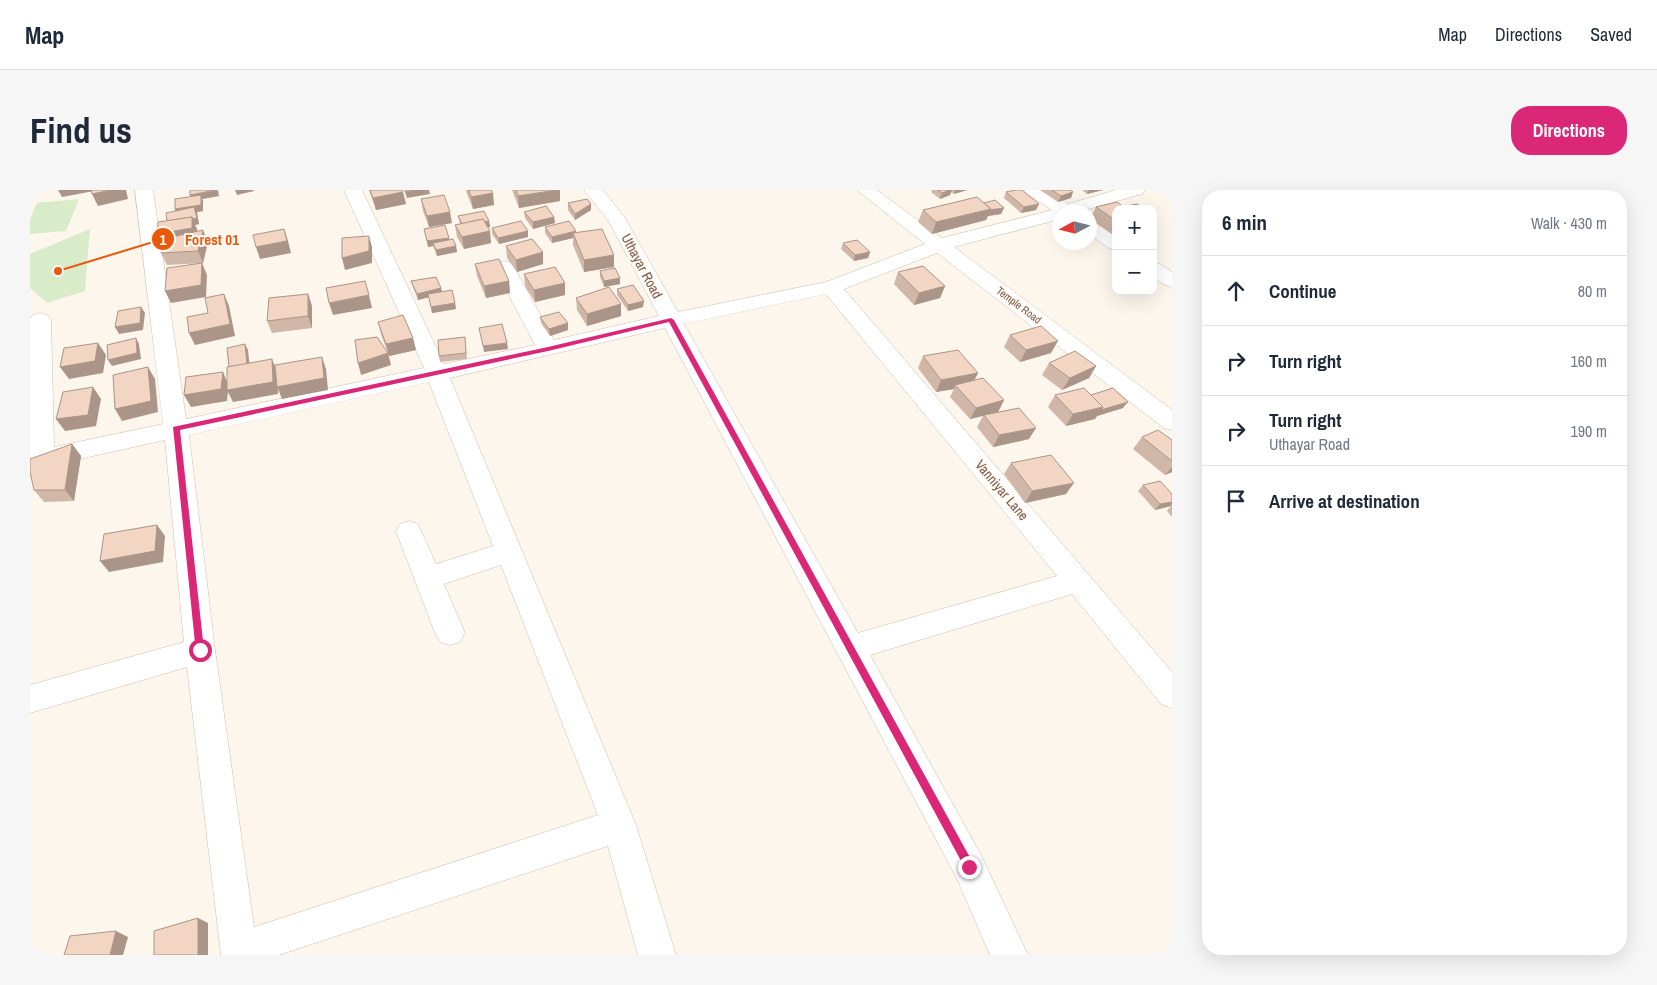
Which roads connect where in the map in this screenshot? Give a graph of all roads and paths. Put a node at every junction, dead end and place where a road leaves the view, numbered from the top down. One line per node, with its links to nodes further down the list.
1 (144, 190): 22 (street)
2 (353, 190): 20 (street)
3 (593, 190): 18 (street, Uthayar Road)
4 (866, 190): 12 (street, Temple Road)
5 (1033, 190): 7 (street)
6 (1136, 190): 8 (street)
7 (1053, 205)
8 (1086, 205)
9 (1052, 215): 12 (street)
10 (1097, 232): 11 (street)
11 (1112, 241)
12 (940, 245): 16 (street); 21 (street, Temple Road)
13 (504, 268): 19 (street)
14 (1157, 271): 15 (street)
15 (1172, 281)
16 (831, 287): 18 (street); 27 (street, Vanniyar Lane)
17 (40, 320): 23 (street)
18 (671, 320): 19 (street); 29 (street, Uthayar Road)
19 (548, 349): 20 (street)
20 (437, 373): 22 (street); 25 (street)
21 (1172, 422)
22 (176, 429): 23 (street); 30 (street)
23 (36, 459)
24 (409, 532): 26 (street)
25 (509, 552): 26 (street); 33 (street)
26 (429, 578): 28 (street)
27 (1079, 581): 29 (street); 31 (street, Vanniyar Lane)
28 (450, 634)
29 (851, 648): 36 (street, Uthayar Road)
30 (200, 650): 32 (street); 34 (street)
31 (1172, 694)
32 (30, 699)
33 (619, 826): 34 (street); 35 (street)
34 (240, 953)
35 (657, 955)
36 (1009, 955)

